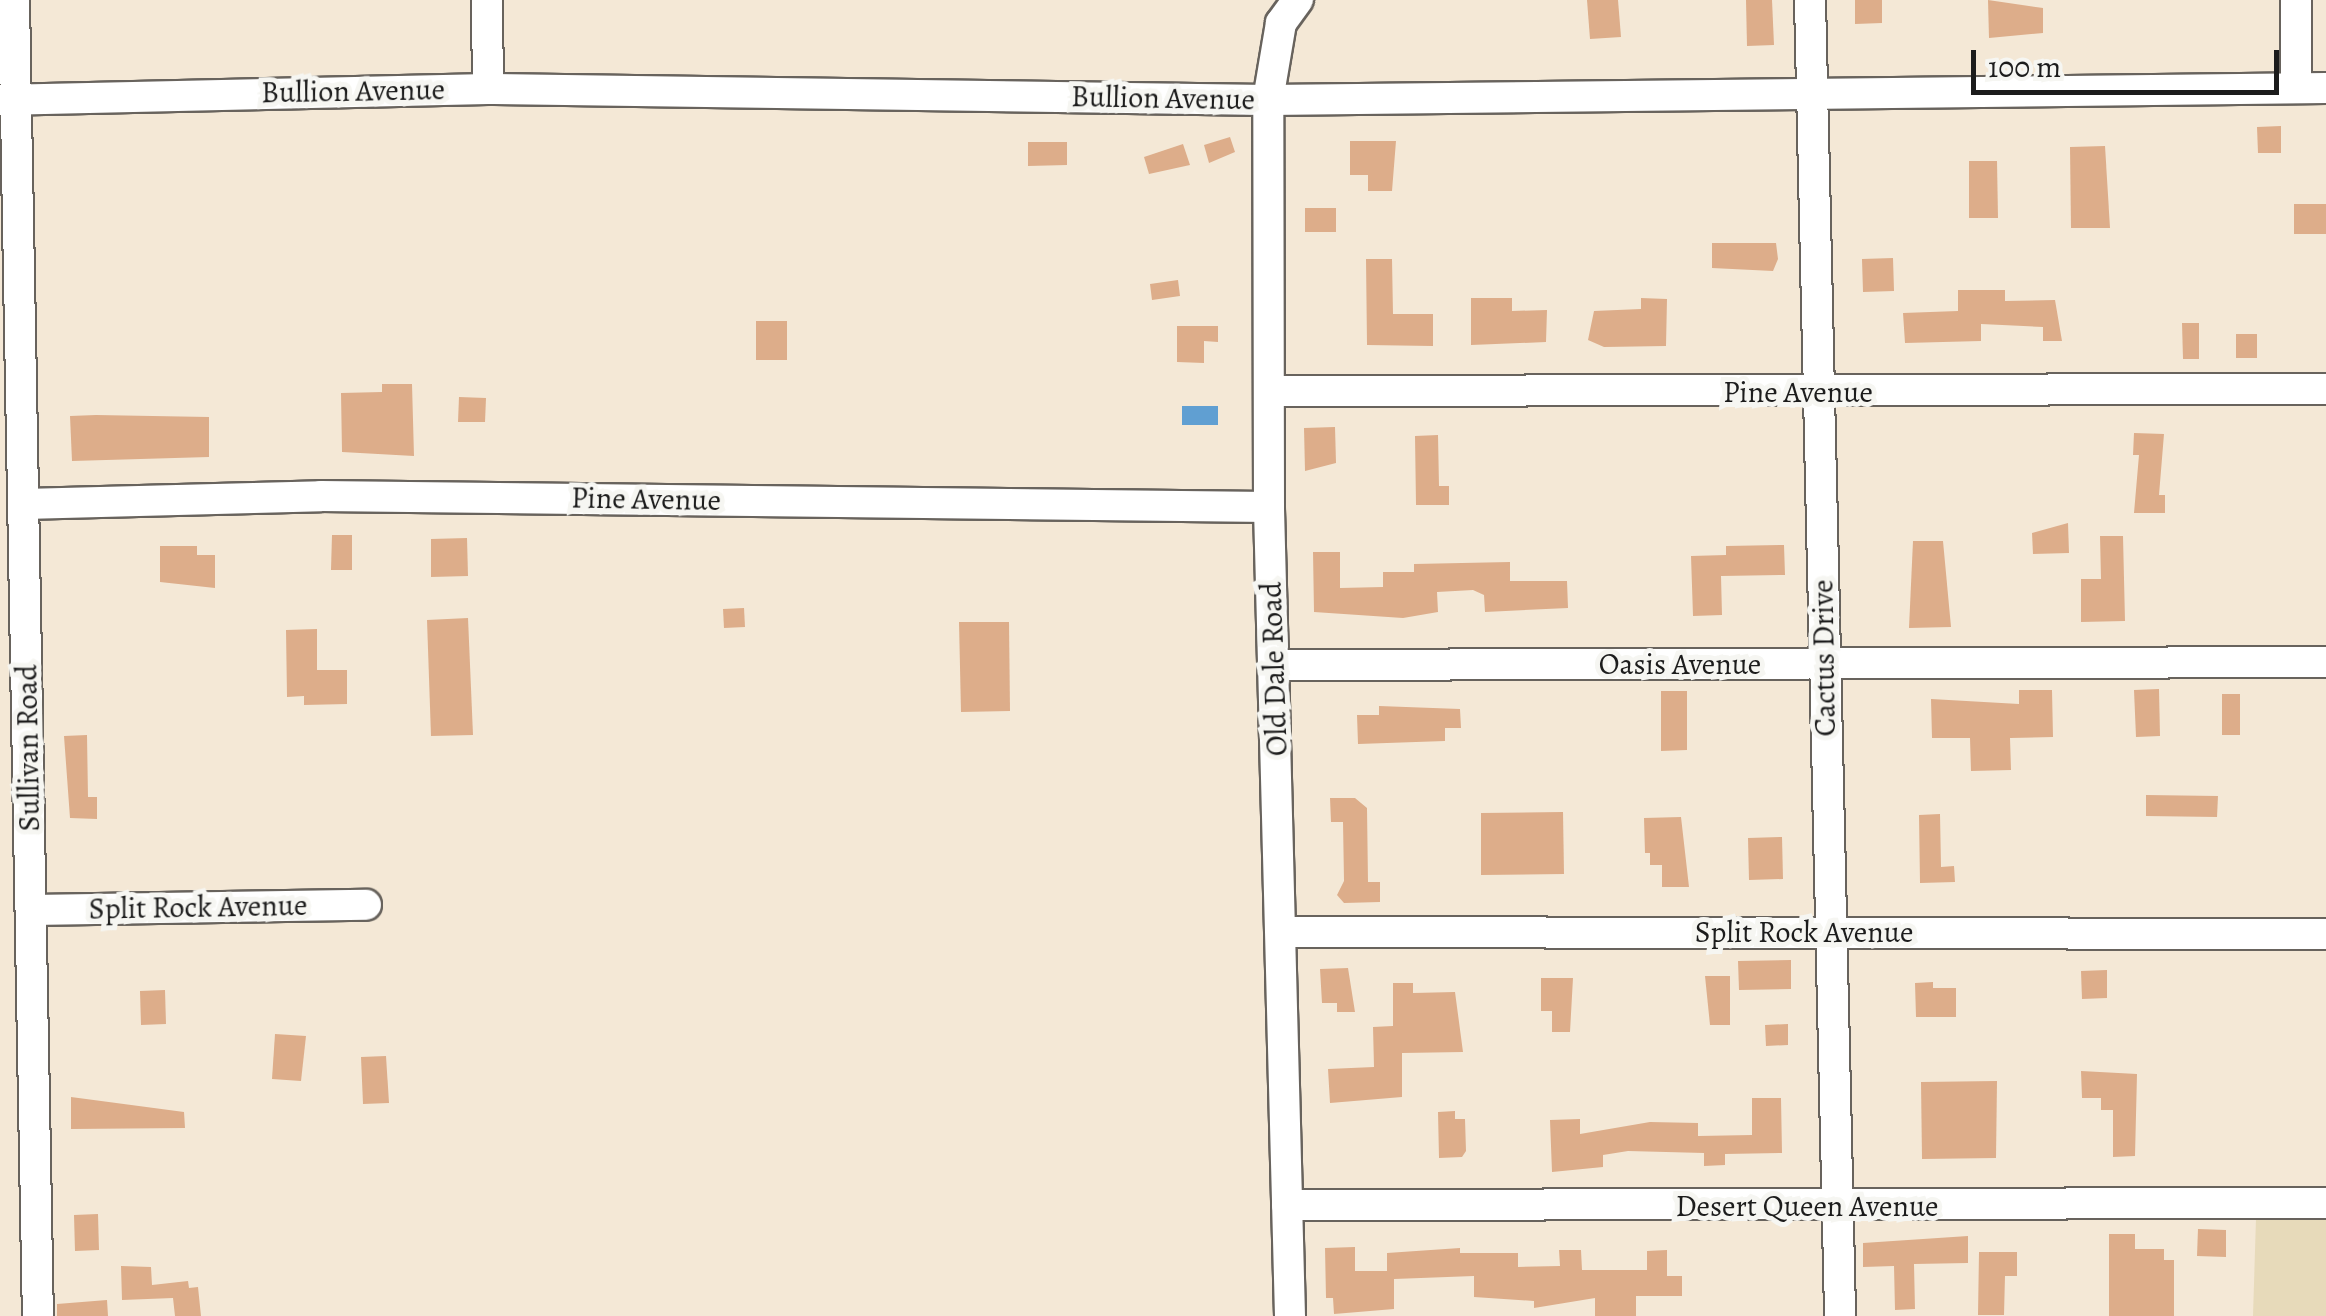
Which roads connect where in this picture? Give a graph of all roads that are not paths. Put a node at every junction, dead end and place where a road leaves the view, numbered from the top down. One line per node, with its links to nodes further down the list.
1 (14, 0): 9 (street, Sullivan Road)
2 (487, 0): 7 (street)
3 (1810, 0): 8 (street, Cactus Drive)
4 (2296, 0): 6 (street)
5 (1289, 12): 10 (street, Old Dale Road)
6 (2311, 88): 8 (street, Bullion Avenue)
7 (488, 89): 9 (street, Bullion Avenue); 10 (street, Bullion Avenue)
8 (1811, 95): 10 (street, Bullion Avenue); 13 (street, Cactus Drive)
9 (8, 100): 14 (street, Sullivan Road)
10 (1268, 100): 12 (street, Old Dale Road)
11 (2326, 389): 13 (street, Pine Avenue)
12 (1269, 391): 13 (street, Pine Avenue); 15 (street, Old Dale Road)
13 (1818, 393): 17 (street, Cactus Drive)
14 (24, 504): 15 (street, Pine Avenue); 20 (street, Sullivan Road)
15 (1269, 507): 18 (street, Old Dale Road)
16 (2326, 662): 17 (street, Oasis Avenue)
17 (1824, 664): 18 (street, Oasis Avenue); 23 (street, Cactus Drive)
18 (1274, 665): 22 (street, Old Dale Road)
19 (366, 905): 20 (street, Split Rock Avenue)
20 (31, 918): 21 (street, Split Rock Avenue); 28 (street, Sullivan Road)
21 (0, 928)
22 (1281, 932): 23 (street, Split Rock Avenue); 26 (street, Old Dale Road)
23 (1828, 932): 24 (street, Split Rock Avenue); 27 (street, Cactus Drive)
24 (2326, 934)
25 (2326, 1203): 27 (street, Desert Queen Avenue)
26 (1288, 1204): 27 (street, Desert Queen Avenue); 29 (street, Old Dale Road)
27 (1838, 1207): 30 (street, Cactus Drive)
28 (38, 1316)
29 (1290, 1316)
30 (1840, 1316)

